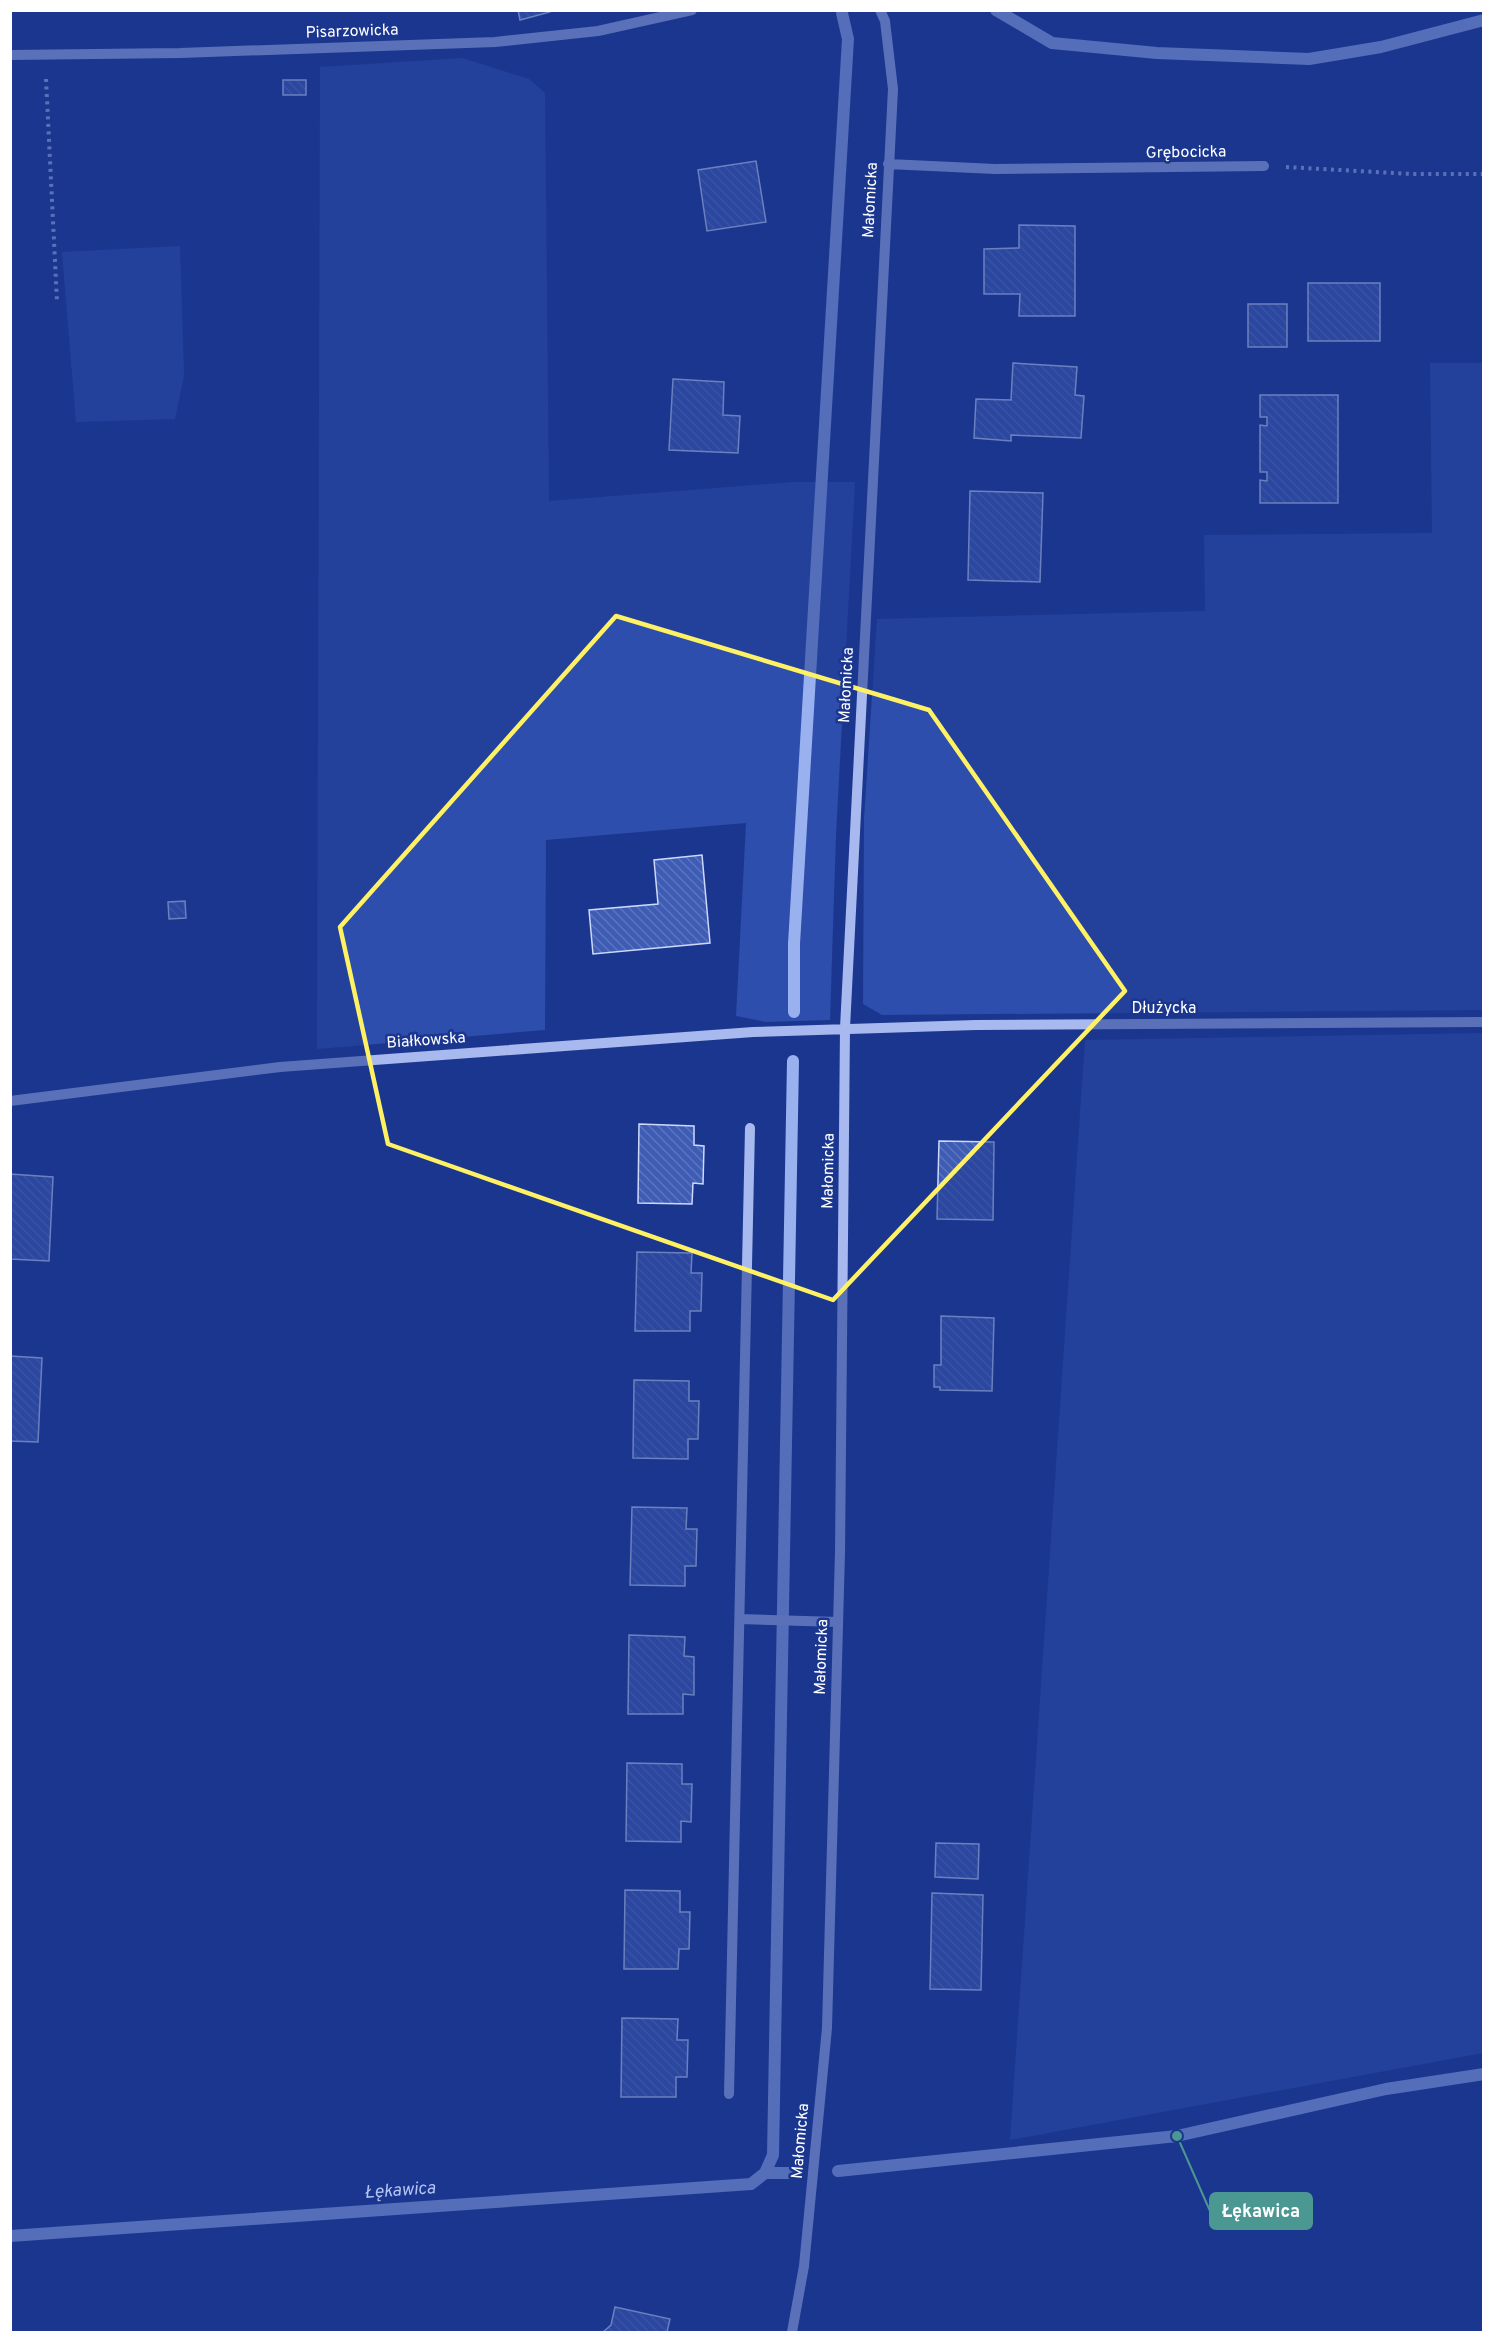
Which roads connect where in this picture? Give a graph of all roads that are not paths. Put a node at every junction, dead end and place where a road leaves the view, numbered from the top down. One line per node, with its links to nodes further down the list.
1 (692, 10): 3 (street, Pisarzowicka)
2 (880, 10): 4 (street, Małomicka)
3 (10, 55)
4 (888, 164): 5 (street, Grębocicka); 7 (street, Małomicka)
5 (1264, 166)
6 (1484, 1022): 7 (street, Dłużycka)
7 (845, 1028): 8 (street, Białkowska); 11 (street, Małomicka)
8 (10, 1101)
9 (750, 1128): 10 (street)
10 (740, 1619): 11 (street); 12 (street)
11 (838, 1622): 13 (street, Małomicka)
12 (729, 2094)
13 (792, 2332)

